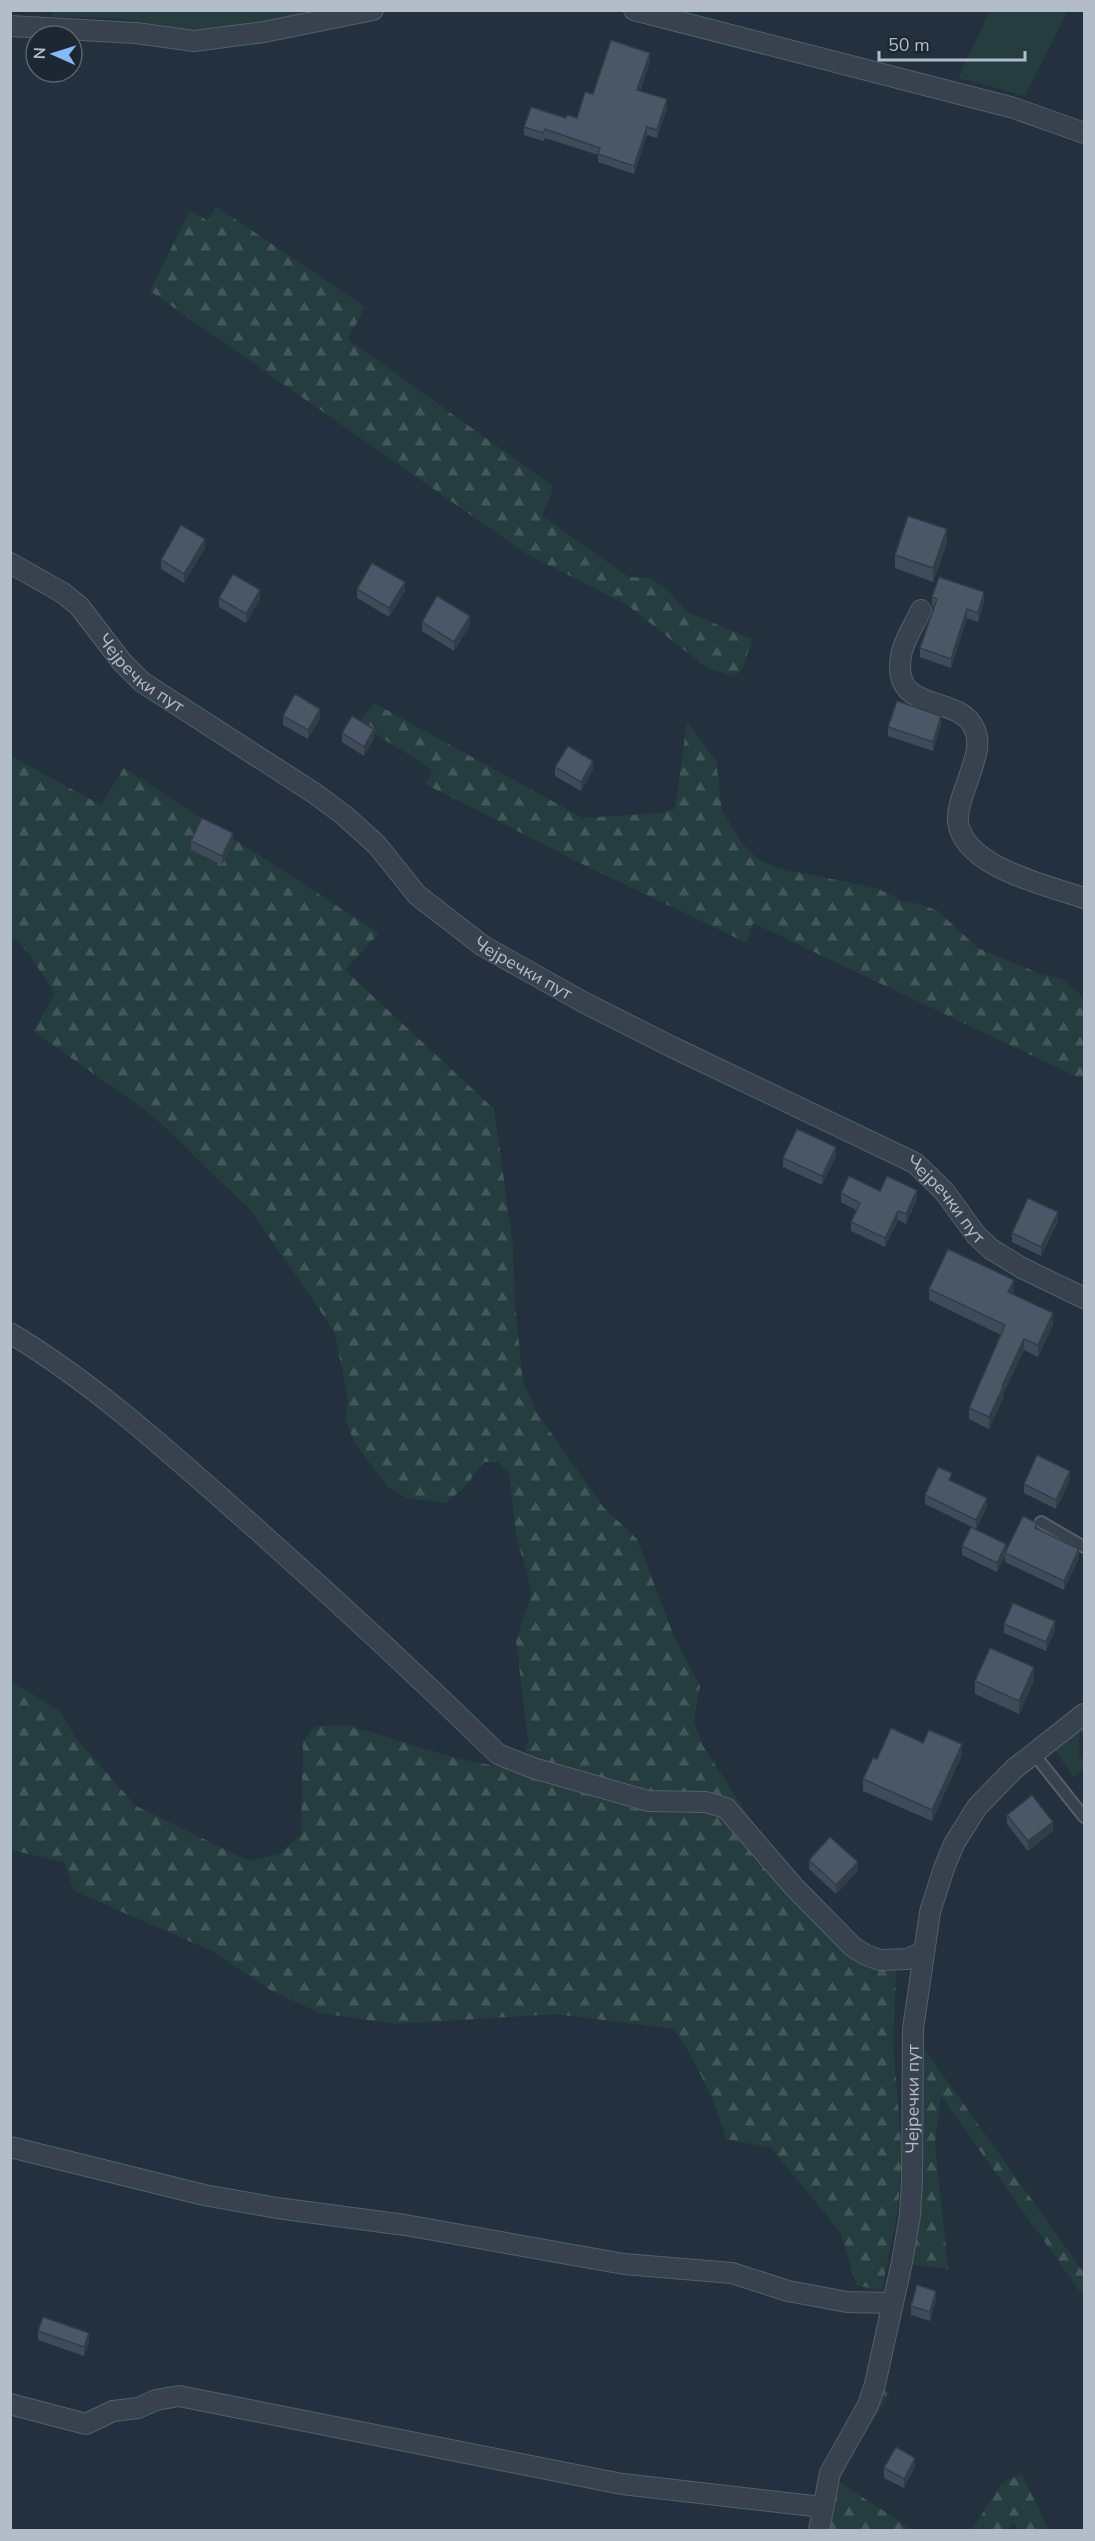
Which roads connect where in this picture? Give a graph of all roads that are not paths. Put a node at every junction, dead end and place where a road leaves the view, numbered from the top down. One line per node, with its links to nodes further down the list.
1 (373, 10): 3 (street)
2 (634, 10): 4 (street)
3 (10, 26)
4 (1084, 133)
5 (10, 563): 8 (street, Чејречки пут)
6 (921, 610): 7 (street)
7 (1084, 898)
8 (1084, 1299)
9 (10, 1332): 15 (street)
10 (1041, 1522): 11 (lane)
11 (1084, 1547)
12 (1084, 1714): 13 (street, Чејречки пут)
13 (1035, 1754): 14 (lane); 15 (street, Чејречки пут)
14 (1084, 1817)
15 (923, 1952): 17 (street, Чејречки пут)
16 (10, 2147): 17 (street)
17 (892, 2303): 19 (street, Чејречки пут)
18 (10, 2404): 19 (street)
19 (822, 2507): 20 (street, Чејречки пут)
20 (819, 2530)

